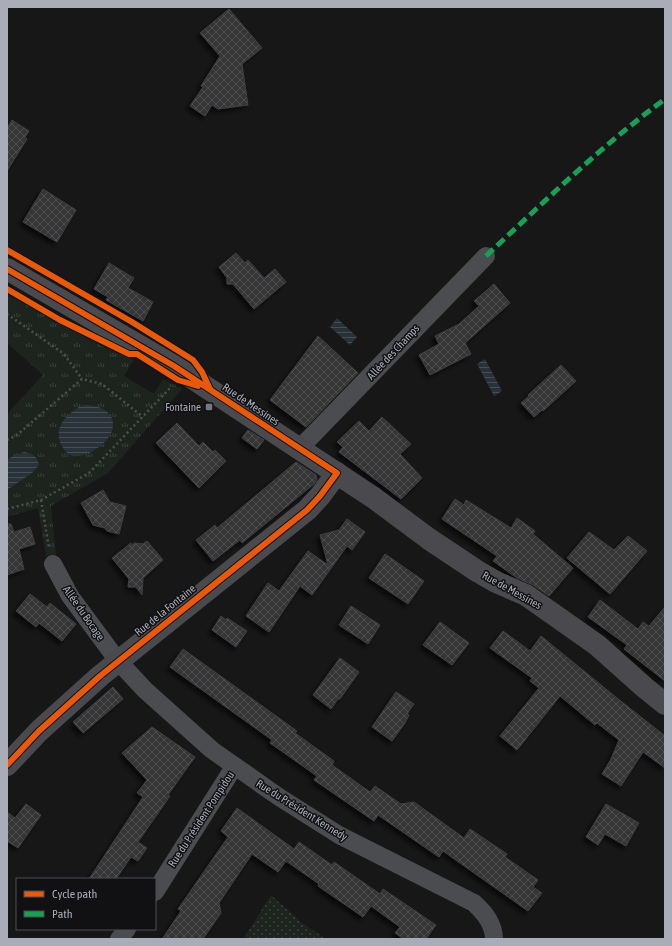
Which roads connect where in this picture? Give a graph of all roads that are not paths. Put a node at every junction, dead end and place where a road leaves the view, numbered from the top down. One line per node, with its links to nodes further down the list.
1 (486, 256): 3 (street, Allée des Champs)
2 (7, 269): 3 (main road, Rue de Messines)
3 (299, 449): 4 (main road, Rue de Messines)
4 (337, 473): 6 (main road, Rue de la Fontaine); 7 (main road, Rue de Messines)
5 (53, 564): 6 (street, Allée du Bocage)
6 (118, 661): 8 (main road, Rue de la Fontaine); 9 (street, Rue du Président Kennedy)
7 (665, 704)
8 (7, 765)
9 (234, 767): 10 (street, Rue du Président Pompidou); 13 (street, Rue du Président Kennedy)
10 (156, 890)
11 (126, 930): 12 (street)
12 (119, 939)
13 (494, 939)

